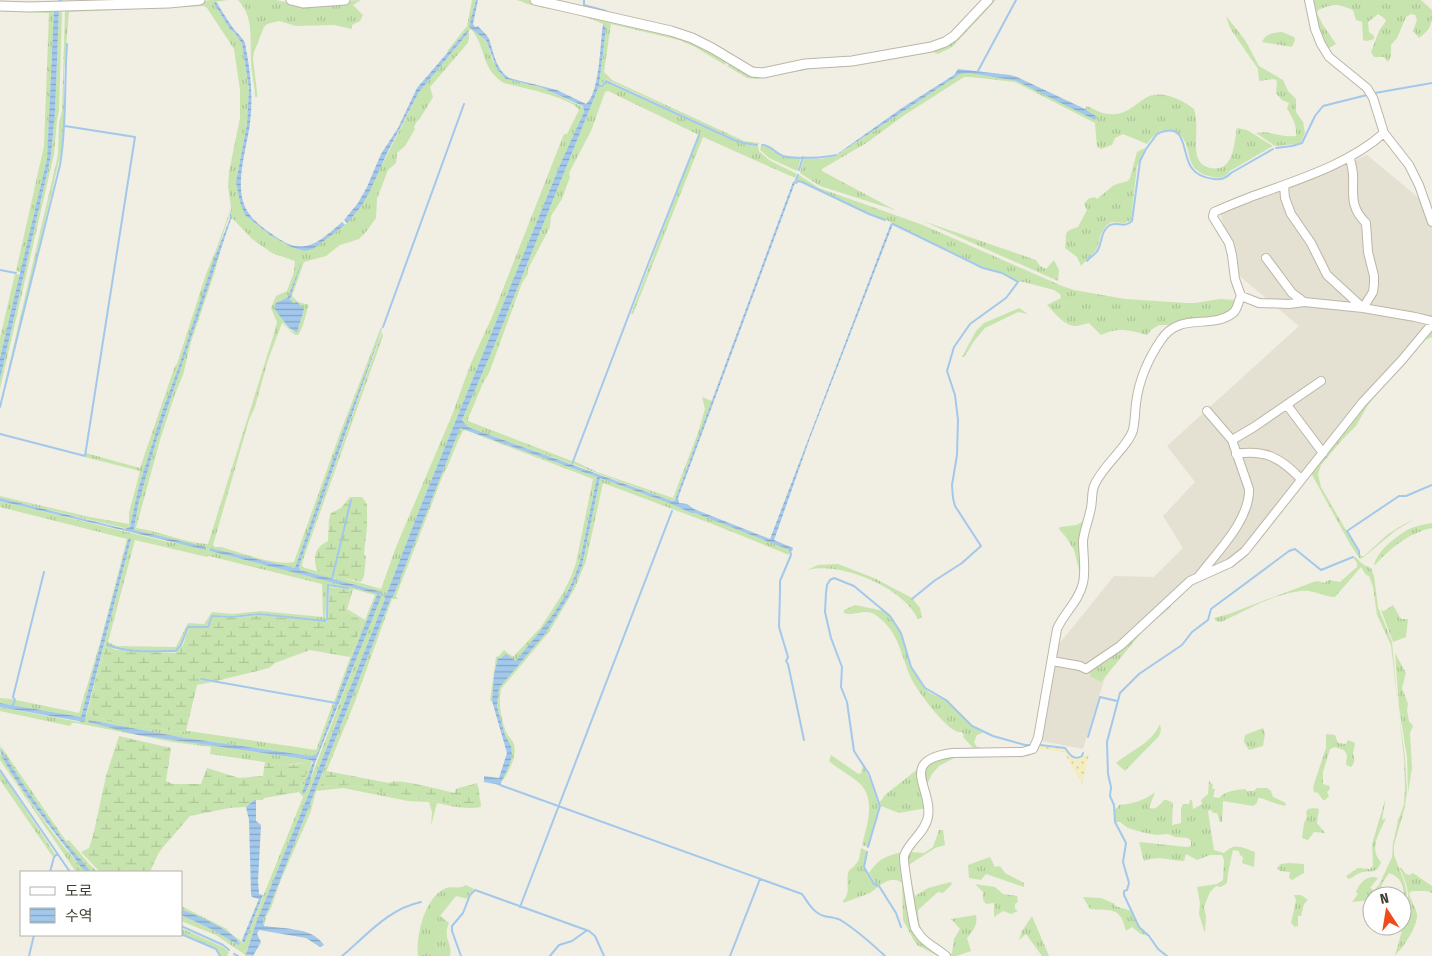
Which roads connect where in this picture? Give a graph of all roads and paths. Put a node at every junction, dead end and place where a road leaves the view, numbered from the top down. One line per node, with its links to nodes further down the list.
1 (200, 0): 7 (street)
2 (291, 0): 3 (street)
3 (344, 0)
4 (535, 0): 5 (street)
5 (988, 0)
6 (1309, 0): 8 (street)
7 (0, 6)
8 (1384, 133): 9 (street); 11 (street)
9 (1349, 157): 10 (street); 15 (street)
10 (1284, 185): 13 (street); 15 (street)
11 (1432, 222)
12 (1266, 258): 14 (street)
13 (1241, 296): 14 (street); 25 (street)
14 (1304, 302): 15 (street)
15 (1363, 308): 16 (street)
16 (1432, 323): 21 (street)
17 (1321, 381): 18 (street)
18 (1288, 405): 20 (street); 21 (street)
19 (1207, 411): 20 (street)
20 (1232, 440): 22 (street)
21 (1323, 453): 23 (street)
22 (1236, 454): 23 (street); 24 (street)
23 (1301, 478): 24 (street)
24 (1197, 577): 25 (street)
25 (1052, 661): 26 (street)
26 (946, 956)

